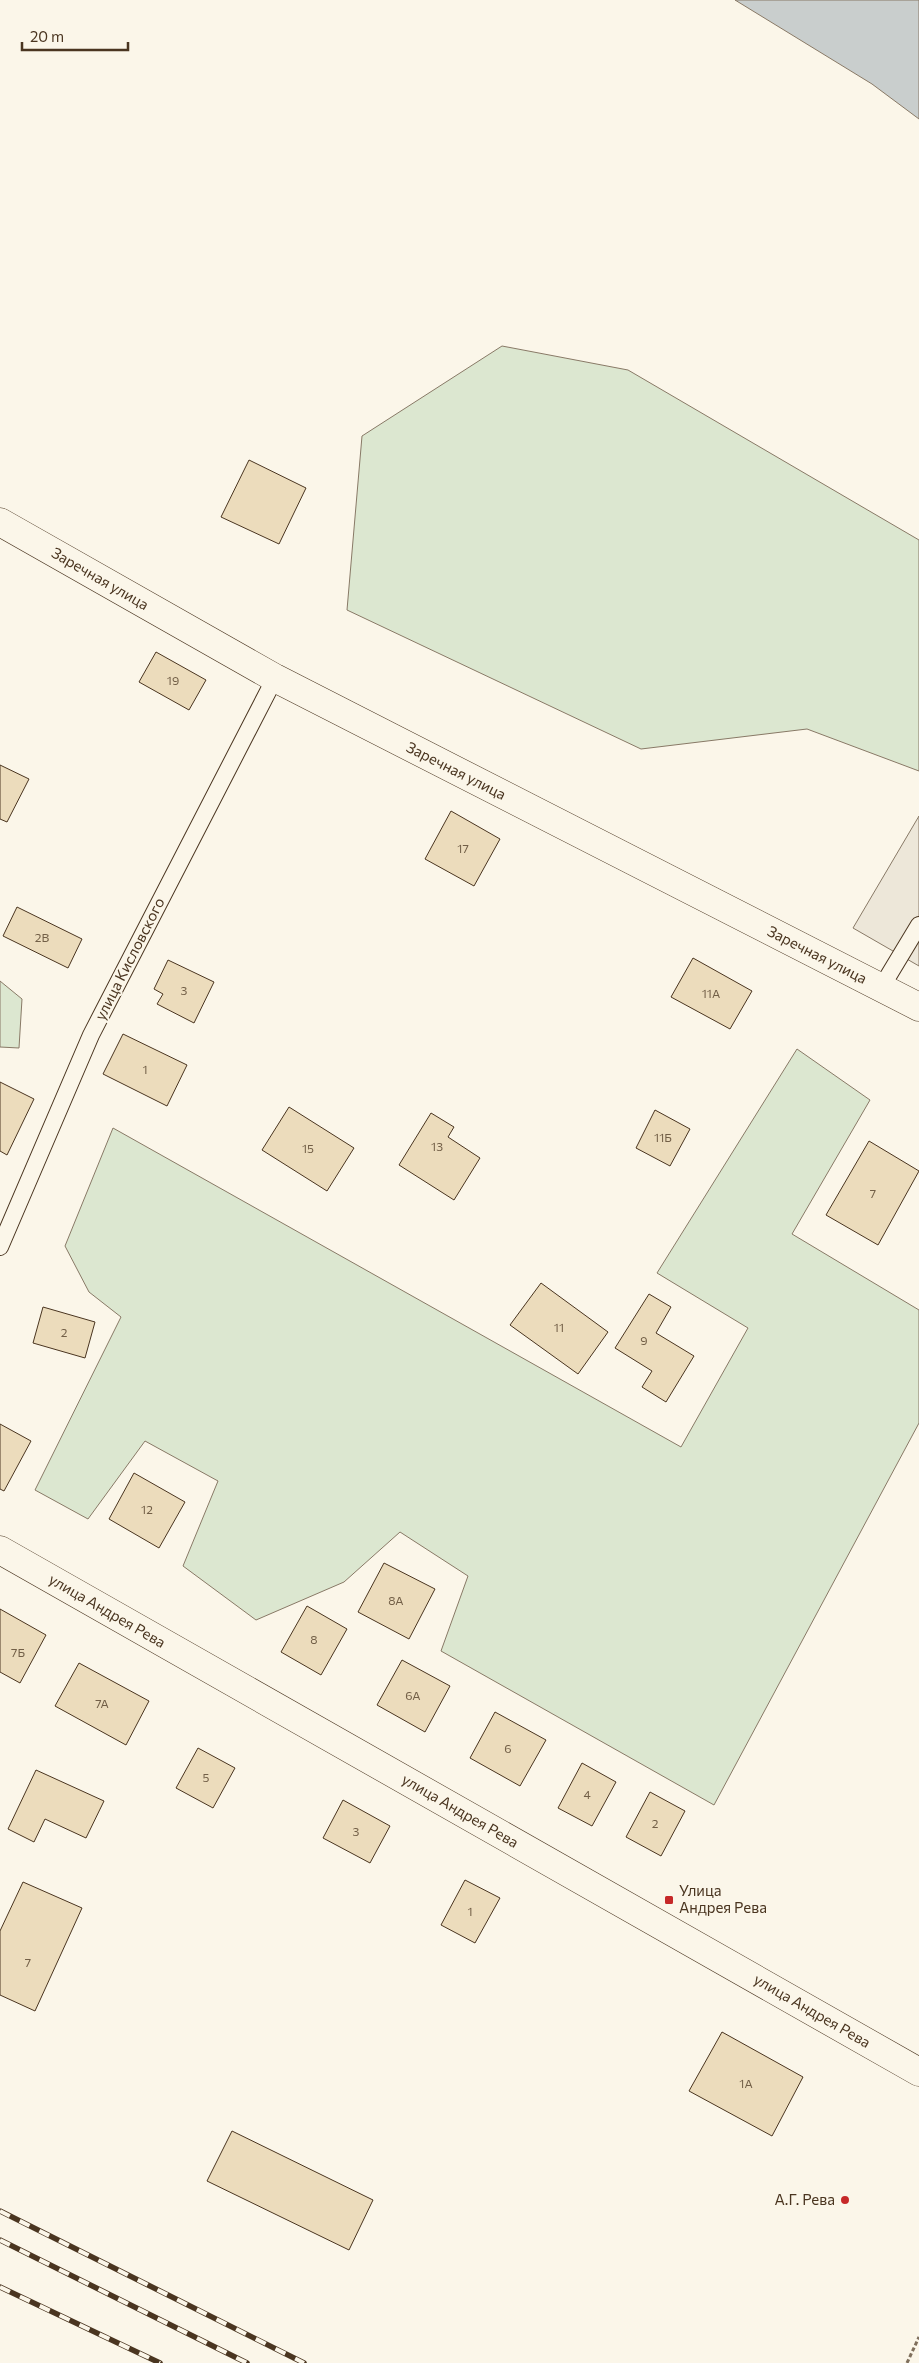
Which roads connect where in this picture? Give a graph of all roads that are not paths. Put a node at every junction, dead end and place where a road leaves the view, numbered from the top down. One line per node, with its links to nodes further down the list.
1 (0, 522): 2 (street, Заречная улица)
2 (275, 678): 4 (street, Заречная улица); 6 (lane, улица Кисловского)
3 (919, 925): 4 (lane)
4 (881, 988): 5 (street, Заречная улица)
5 (919, 1007)
6 (0, 1247)
7 (0, 1550): 8 (street, улица Андрея Рева)
8 (919, 2072)

